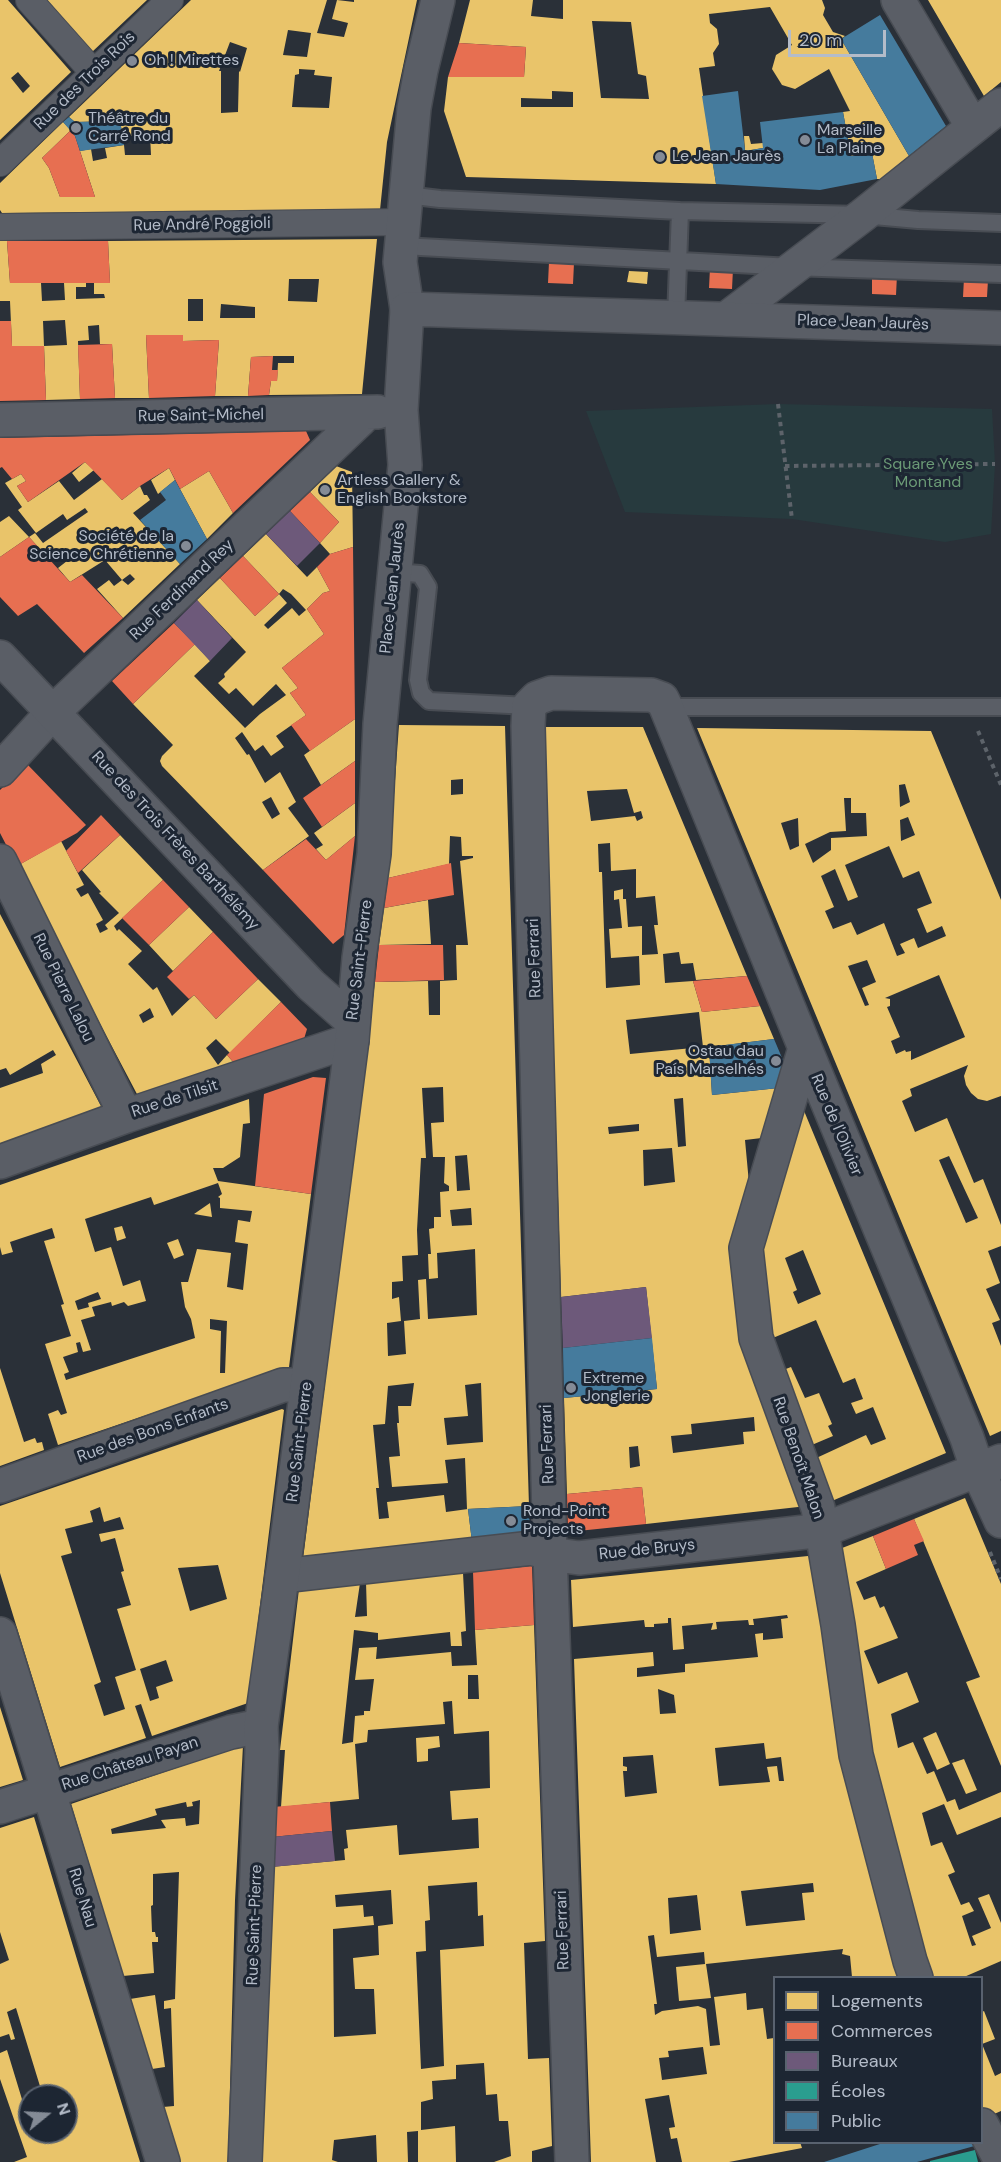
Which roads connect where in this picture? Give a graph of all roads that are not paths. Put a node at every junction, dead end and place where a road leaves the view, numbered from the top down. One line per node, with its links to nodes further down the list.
1 (29, 0): 5 (street)
2 (170, 0): 5 (street, Rue des Trois Rois)
3 (438, 0): 11 (street, Place Jean Jaurès)
4 (898, 0): 7 (street)
5 (94, 73): 8 (street, Rue des Trois Rois)
6 (1001, 105): 7 (street)
7 (973, 127): 10 (street)
8 (0, 163)
9 (680, 211): 10 (lane); 11 (lane); 14 (lane)
10 (863, 215): 12 (lane); 15 (street)
11 (404, 216): 13 (street, Rue André Poggioli); 14 (lane); 17 (street, Place Jean Jaurès)
12 (1001, 223)
13 (0, 227)
14 (678, 261): 15 (lane); 18 (lane)
15 (792, 267): 16 (lane); 19 (street)
16 (1001, 274)
17 (407, 309): 18 (street, Place Jean Jaurès); 21 (street, Place Jean Jaurès)
18 (676, 318): 19 (street, Place Jean Jaurès)
19 (726, 319): 20 (street, Place Jean Jaurès)
20 (1001, 328)
21 (401, 410): 22 (street, Rue Saint-Michel); 24 (street, Place Jean Jaurès)
22 (367, 413): 23 (street, Rue Saint-Michel); 27 (street, Rue Ferdinand Rey)
23 (0, 420)
24 (394, 572): 28 (lane); 30 (street, Place Jean Jaurès)
25 (0, 657): 27 (street, Rue des Trois Frères Barthélémy)
26 (1001, 707): 29 (lane)
27 (53, 712): 31 (street, Rue Ferdinand Rey); 33 (street, Rue des Trois Frères Barthélémy)
28 (529, 716): 29 (street); 42 (street, Rue Ferrari)
29 (670, 717): 34 (street, Rue de l'Olivier)
30 (380, 724): 33 (street, Rue Saint-Pierre)
31 (0, 770)
32 (0, 861): 35 (street, Rue Pierre Lalou)
33 (352, 1031): 35 (street, Rue de Tilsit); 37 (street, Rue Saint-Pierre)
34 (805, 1048): 38 (street, Rue de l'Olivier); 40 (street, Rue Benoît Malon)
35 (126, 1116): 36 (street, Rue de Tilsit)
36 (0, 1162)
37 (307, 1385): 39 (street, Rue des Bons Enfants); 43 (street, Rue Saint-Pierre)
38 (989, 1466): 40 (street, Rue de Bruys); 41 (street, Rue de l'Olivier)
39 (0, 1486)
40 (823, 1530): 42 (street, Rue de Bruys); 48 (street, Rue Benoît Malon)
41 (995, 1535)
42 (550, 1554): 43 (street, Rue de Bruys); 53 (street, Rue Ferrari)
43 (282, 1576): 45 (street, Rue Saint-Pierre)
44 (0, 1634): 46 (street, Rue Nau)
45 (261, 1726): 46 (street, Rue Château Payan); 52 (street, Rue Saint-Pierre)
46 (49, 1790): 47 (street, Rue Château Payan); 51 (street, Rue Nau)
47 (0, 1807)
48 (916, 1976)
49 (983, 2129): 50 (street)
50 (1001, 2161)
51 (163, 2162)
52 (245, 2162)
53 (572, 2162)

